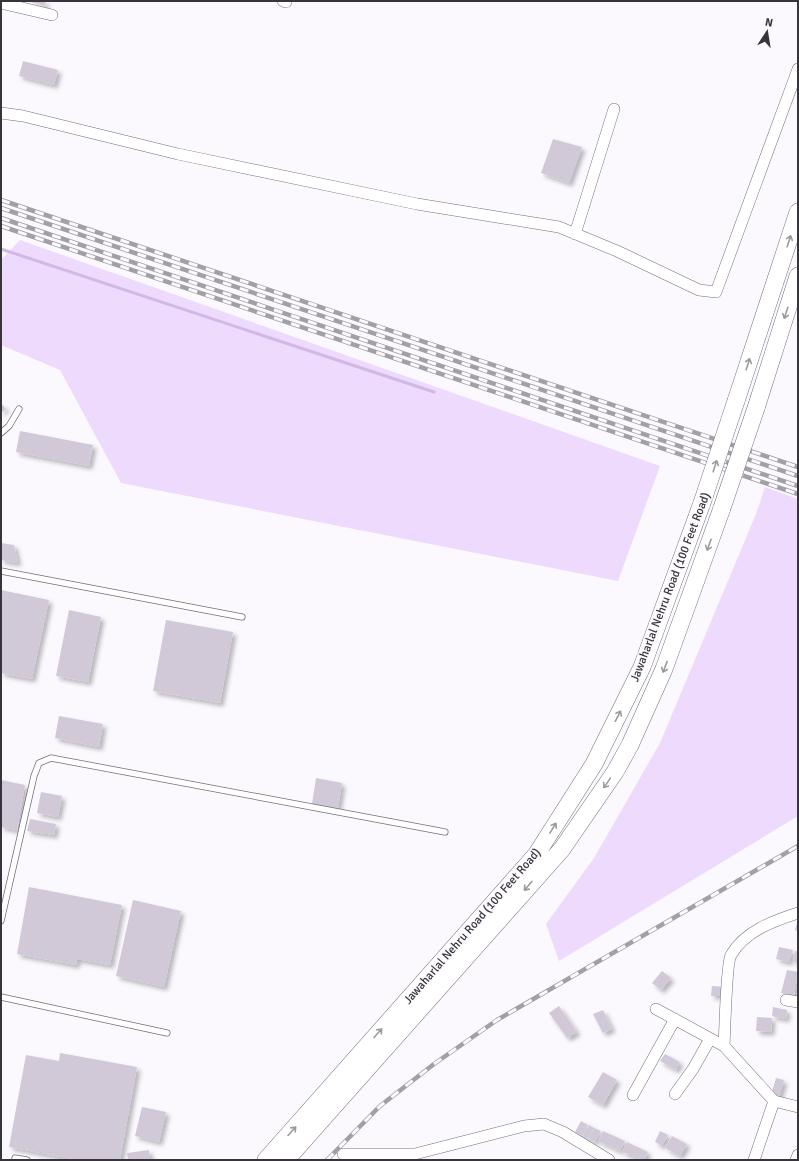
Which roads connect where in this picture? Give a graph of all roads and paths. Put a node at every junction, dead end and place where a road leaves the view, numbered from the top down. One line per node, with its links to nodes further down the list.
1 (1, 3): 2 (street)
2 (18, 4): 3 (street)
3 (52, 15)
4 (798, 69): 8 (street)
5 (614, 110): 8 (street)
6 (1, 113): 8 (street)
7 (798, 212): 33 (main road, Jawaharlal Nehru Road (100 Feet Road), one-way to 7, bridge)
8 (575, 234)
9 (798, 276): 34 (main road, Jawaharlal Nehru Road (100 Feet Road), one-way to 34, bridge)
10 (19, 409): 11 (lane)
11 (1, 433)
12 (1, 571): 13 (lane)
13 (242, 617)
14 (445, 832): 16 (lane)
15 (798, 914): 24 (street)
16 (1, 921)
17 (1, 997): 22 (lane)
18 (786, 1000): 19 (street)
19 (798, 1002)
20 (656, 1009): 21 (street)
21 (675, 1019): 23 (street); 26 (street)
22 (167, 1033)
23 (710, 1039): 24 (street); 25 (street)
24 (724, 1046): 27 (street)
25 (675, 1094)
26 (633, 1095)
27 (774, 1101): 28 (street); 36 (street)
28 (798, 1107)
29 (343, 1154): 35 (street)
30 (798, 1155): 37 (street)
31 (14, 1158): 32 (lane)
32 (27, 1160)
33 (266, 1160)
34 (286, 1160)
35 (609, 1160)
36 (754, 1160)
37 (796, 1160)

